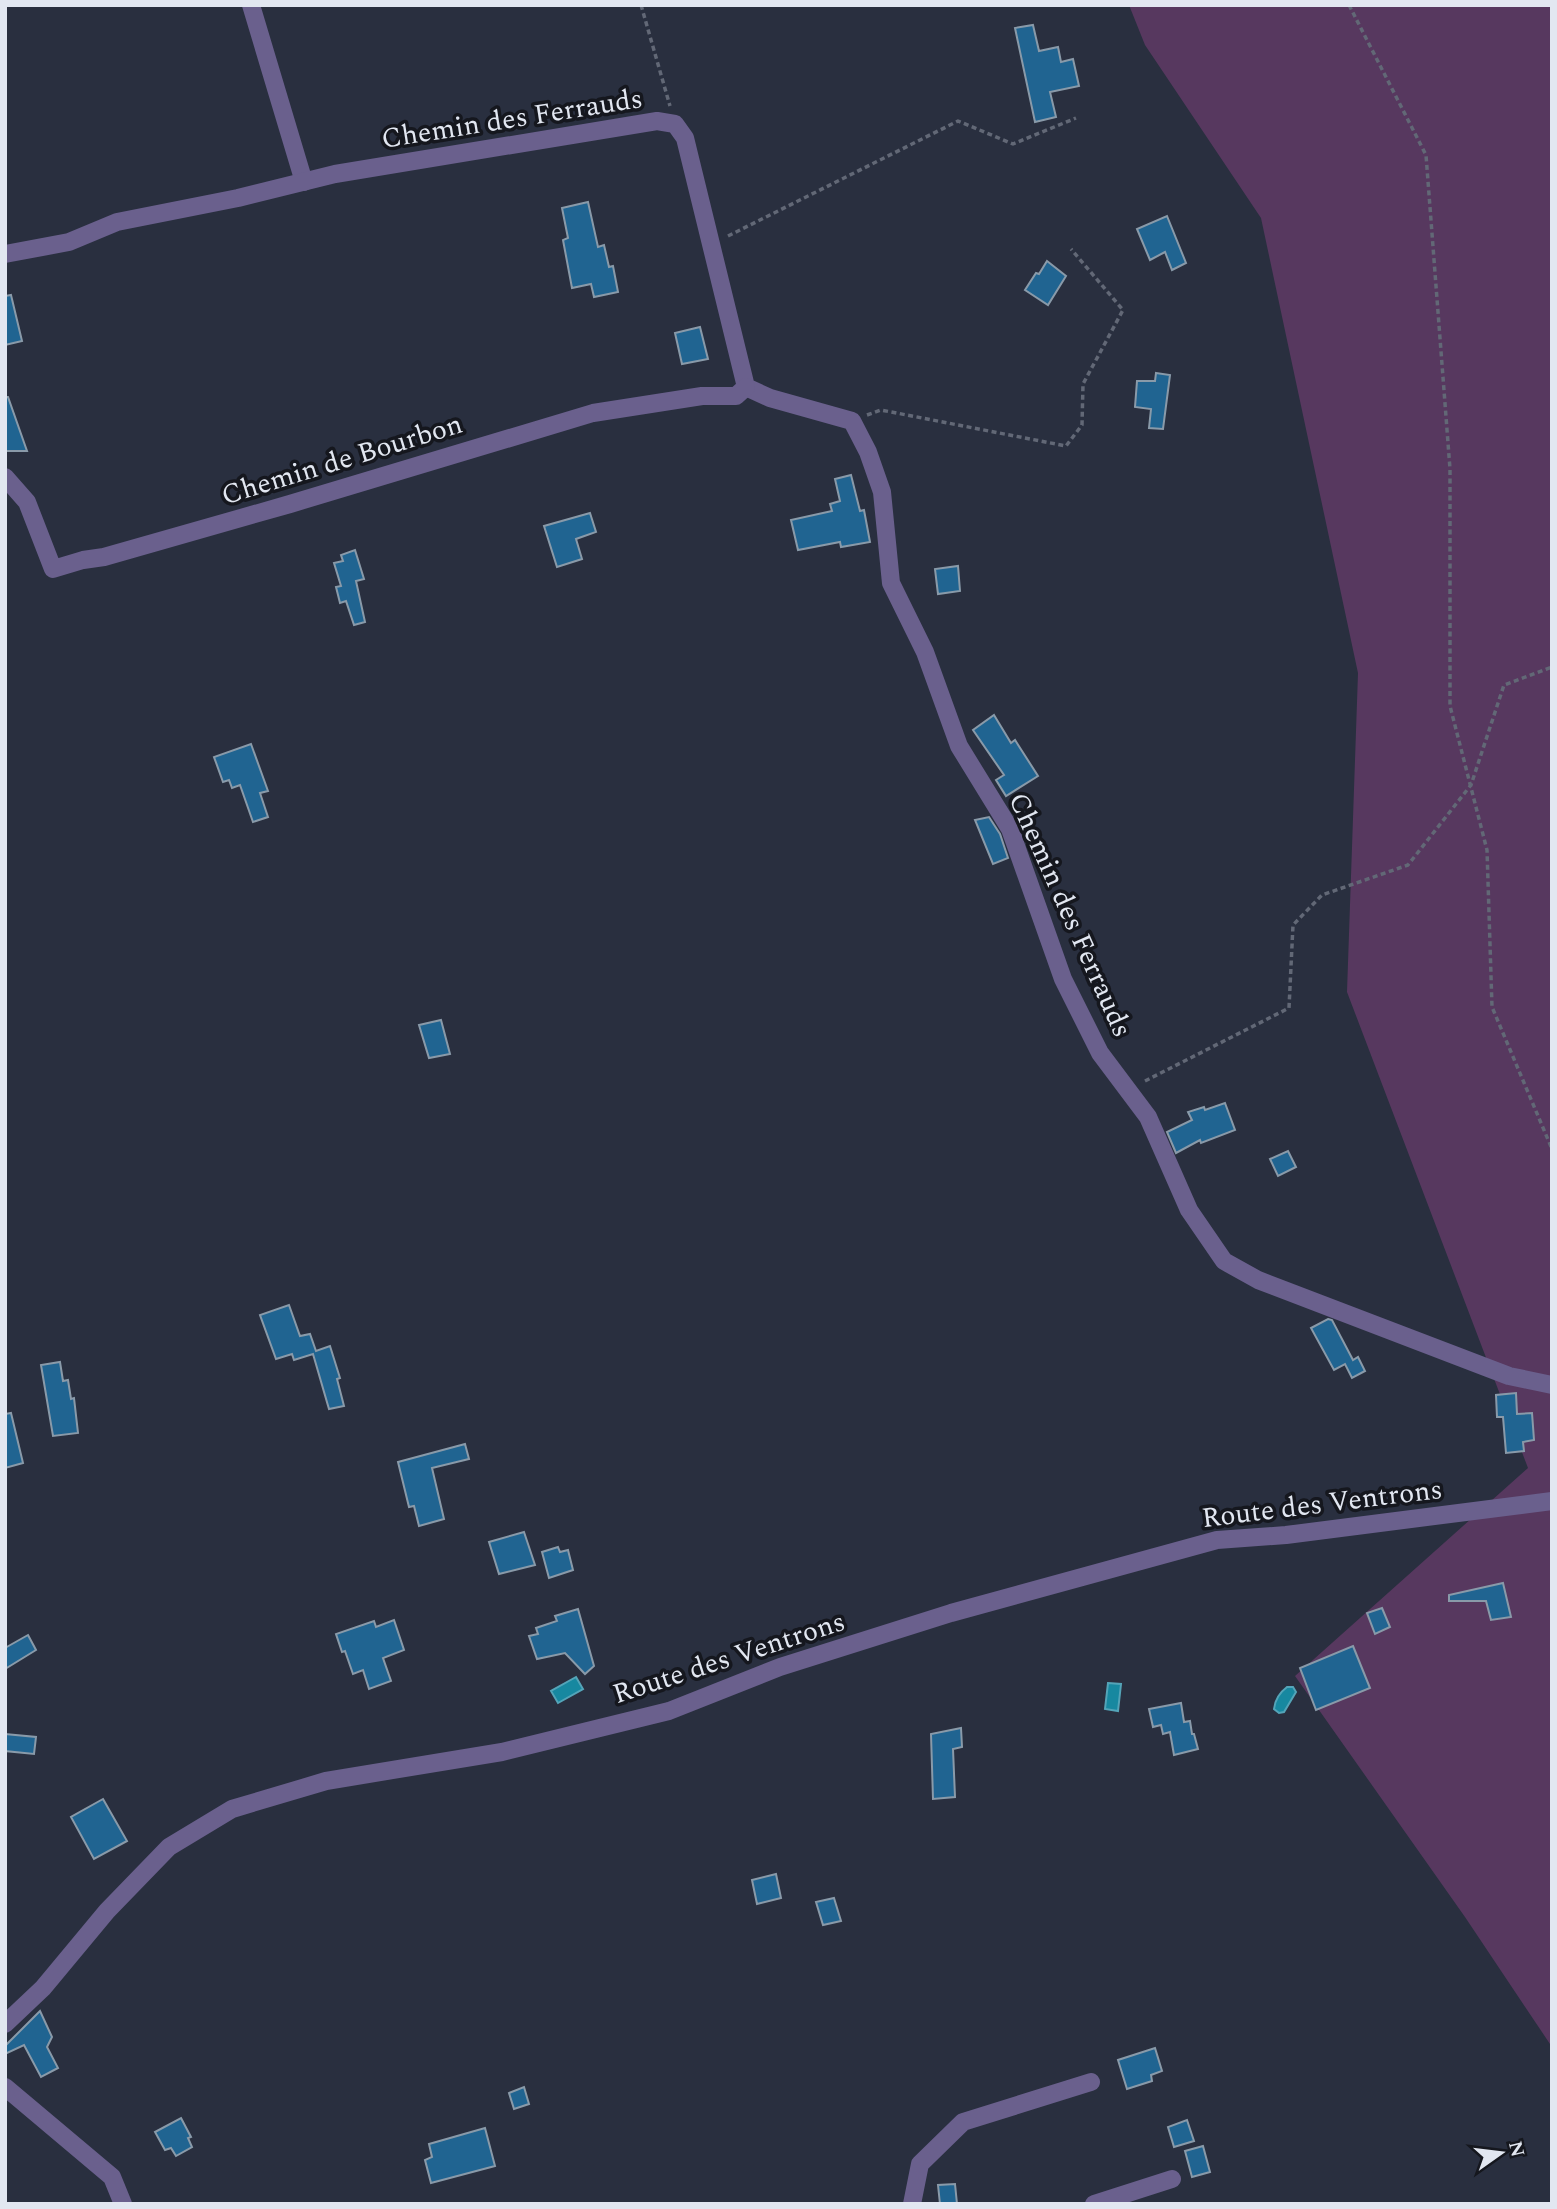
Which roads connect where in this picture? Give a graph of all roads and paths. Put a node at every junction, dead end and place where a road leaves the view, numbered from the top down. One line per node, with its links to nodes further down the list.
1 (251, 5): 6 (street)
2 (641, 5): 5 (path)
3 (1349, 5): 14 (path)
4 (1076, 118): 7 (path)
5 (675, 124): 6 (street, Chemin des Ferrauds); 7 (street, Chemin des Ferrauds)
6 (304, 182): 9 (street, Chemin des Ferrauds)
7 (710, 237): 10 (street, Chemin des Ferrauds)
8 (1071, 249): 11 (path)
9 (5, 254)
10 (746, 387): 11 (street); 12 (street, Chemin de Bourbon)
11 (852, 421): 15 (street, Chemin des Ferrauds)
12 (5, 477)
13 (1552, 667): 14 (path)
14 (1471, 785): 15 (path); 16 (path)
15 (1127, 1090): 17 (street, Chemin des Ferrauds)
16 (1552, 1149)
17 (1552, 1385)
18 (1552, 1502): 19 (street, Route des Ventrons)
19 (5, 2024)
20 (1091, 2082): 24 (street)
21 (5, 2087): 23 (street)
22 (1172, 2179): 25 (street)
23 (123, 2204)
24 (912, 2204)
25 (1094, 2204)

